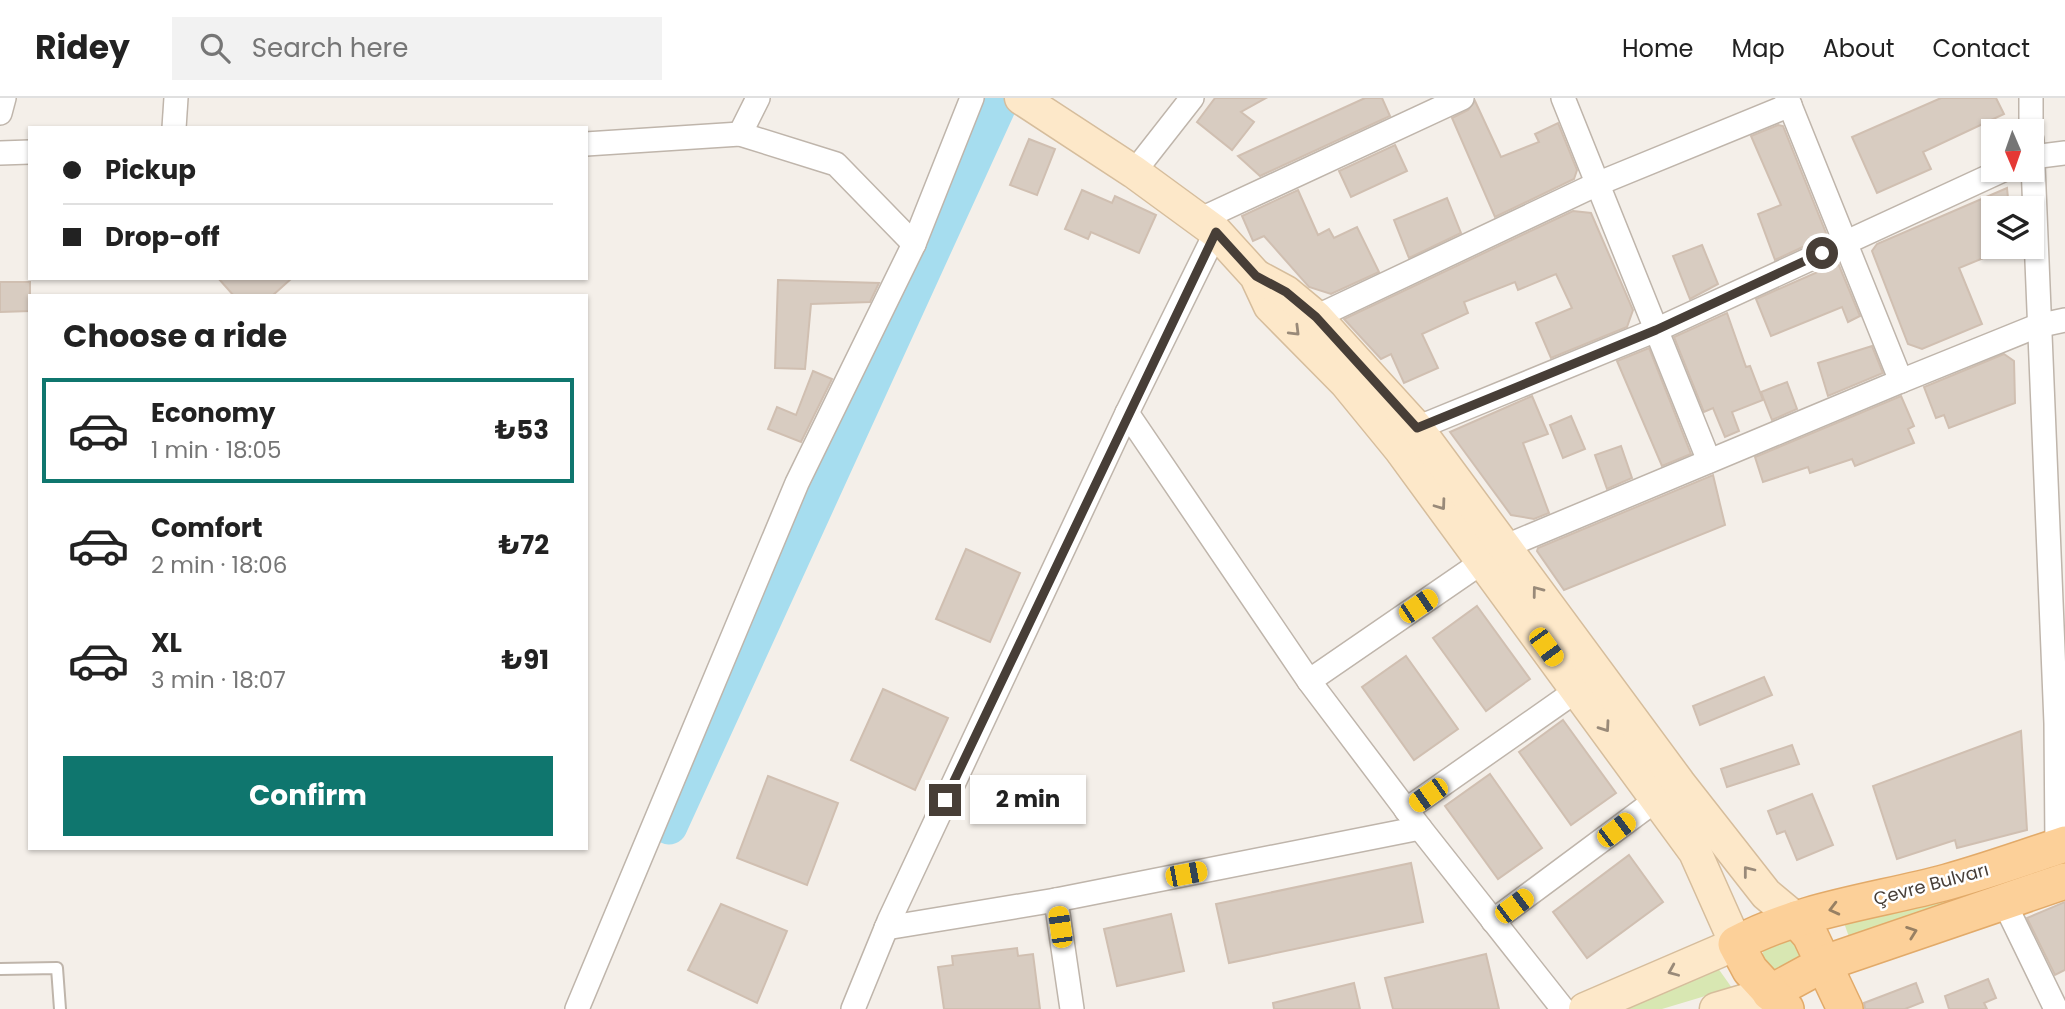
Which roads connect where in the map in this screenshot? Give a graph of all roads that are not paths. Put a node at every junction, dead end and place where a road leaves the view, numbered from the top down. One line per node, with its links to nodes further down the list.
1 (4, 98): 11 (street)
2 (176, 98): 13 (street)
3 (758, 98): 14 (street)
4 (972, 98): 26 (street)
5 (1021, 98): 20 (main road)
6 (1192, 98): 20 (street)
7 (1462, 98): 24 (street)
8 (1563, 98): 23 (street)
9 (2031, 98): 12 (street)
10 (1789, 101): 23 (street); 25 (street)
11 (0, 113)
12 (2031, 119)
13 (174, 126)
14 (740, 134): 15 (street); 26 (street)
15 (588, 144)
16 (28, 152): 17 (street)
17 (0, 153)
18 (2065, 153): 19 (street)
19 (2044, 156)
20 (1134, 172): 24 (main road)
21 (1981, 180): 25 (street)
22 (2033, 182): 30 (street)
23 (1597, 184): 28 (street); 31 (street)
24 (1207, 226): 27 (main road); 33 (street)
25 (1846, 242): 31 (street); 32 (street)
26 (914, 244): 55 (street)
27 (1256, 276): 28 (main road); 37 (main road, one-way to 37)
28 (1316, 317): 34 (main road)
29 (2065, 320): 30 (street)
30 (2037, 326): 32 (street); 36 (street)
31 (1656, 330): 34 (street); 35 (street)
32 (1901, 381): 35 (street)
33 (1127, 413): 38 (street); 49 (street)
34 (1417, 428): 37 (main road)
35 (1709, 461): 37 (street)
36 (2056, 549): 40 (street)
37 (1494, 554): 38 (street); 39 (main road)
38 (1309, 681): 42 (street)
39 (1588, 682): 41 (main road); 42 (street)
40 (2060, 722): 43 (street)
41 (1668, 791): 47 (main road, one-way to 41); 48 (street); 50 (main road)
42 (1413, 819): 45 (street); 48 (street)
43 (2061, 845): 47 (main road, Çevre Bulvarı, one-way to 47)
44 (2065, 881): 46 (main road, Çevre Bulvarı)
45 (1056, 900): 49 (street); 57 (street)
46 (2003, 900): 51 (main road, Çevre Bulvarı, one-way to 46); 62 (street)
47 (1796, 919): 50 (main road, Çevre Bulvarı); 51 (main road)
48 (1493, 921): 58 (street)
49 (886, 928): 56 (street)
50 (1736, 944): 53 (main road); 59 (main road, one-way to 59)
51 (1825, 963): 53 (main road, Çevre Bulvarı); 61 (main road)
52 (0, 969): 54 (lane)
53 (1778, 1001): 60 (main road)
54 (60, 1009)
55 (578, 1009)
56 (852, 1009)
57 (1072, 1009)
58 (1563, 1009)
59 (1585, 1009)
60 (1716, 1009)
61 (1845, 1009)
62 (2056, 1009)

